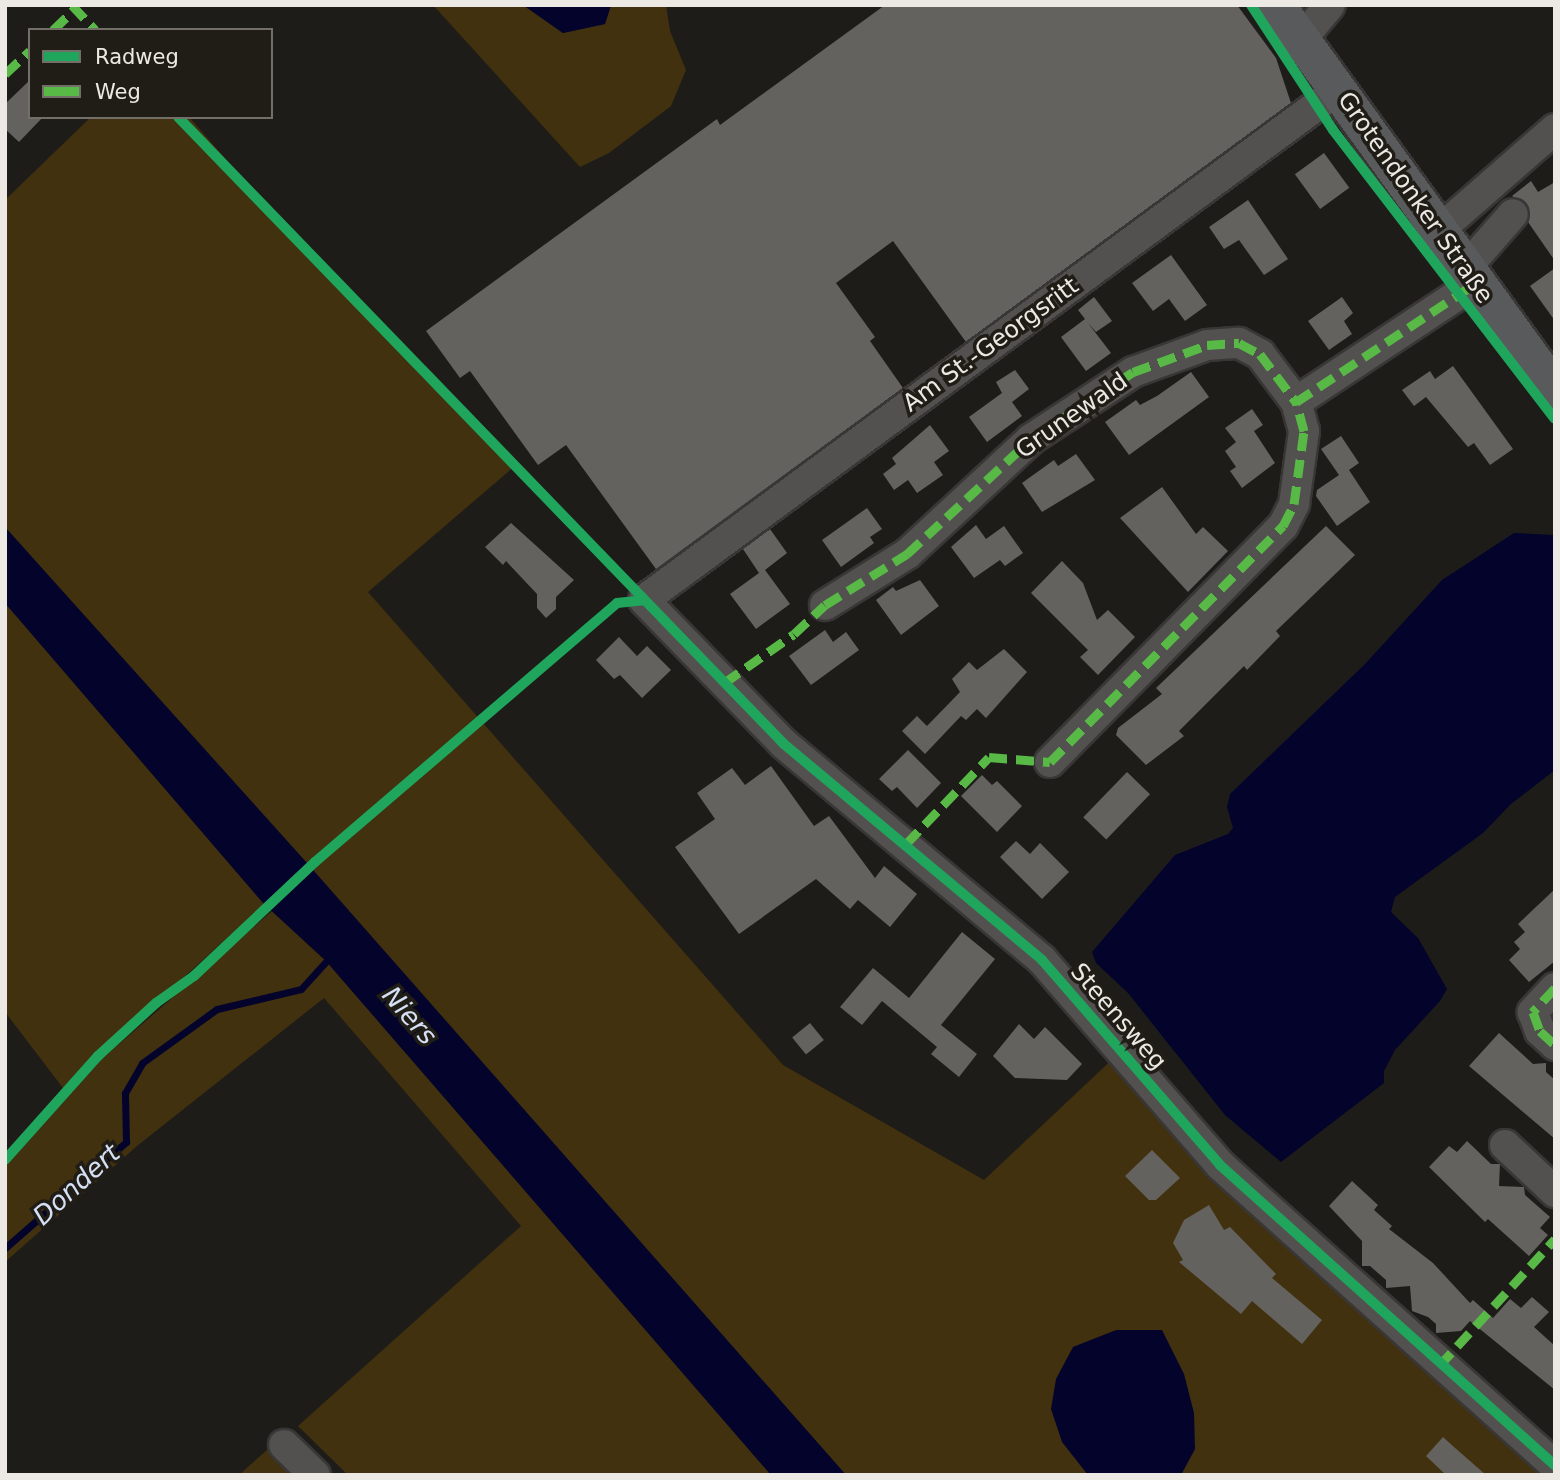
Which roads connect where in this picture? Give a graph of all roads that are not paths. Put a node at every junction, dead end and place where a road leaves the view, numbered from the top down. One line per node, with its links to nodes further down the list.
1 (1276, 5): 3 (main road, Grotendonker Straße)
2 (1330, 5): 3 (street)
3 (1301, 40): 4 (main road, Grotendonker Straße)
4 (1338, 90): 7 (main road, Grotendonker Straße); 11 (street, Am St.-Georgsritt)
5 (1555, 129): 7 (street)
6 (1513, 214): 8 (street)
7 (1436, 233): 8 (main road, Grotendonker Straße)
8 (1469, 277): 9 (main road, Grotendonker Straße); 10 (street)
9 (1555, 391)
10 (1296, 402): 12 (street, Grunewald); 13 (street, Grunewald)
11 (644, 600): 19 (street, Steensweg)
12 (825, 606)
13 (1050, 762)
14 (1555, 988): 15 (street)
15 (1555, 1045)
16 (1505, 1145): 17 (street)
17 (1555, 1192)
18 (284, 1445): 20 (street)
19 (1555, 1466)
20 (315, 1475)

